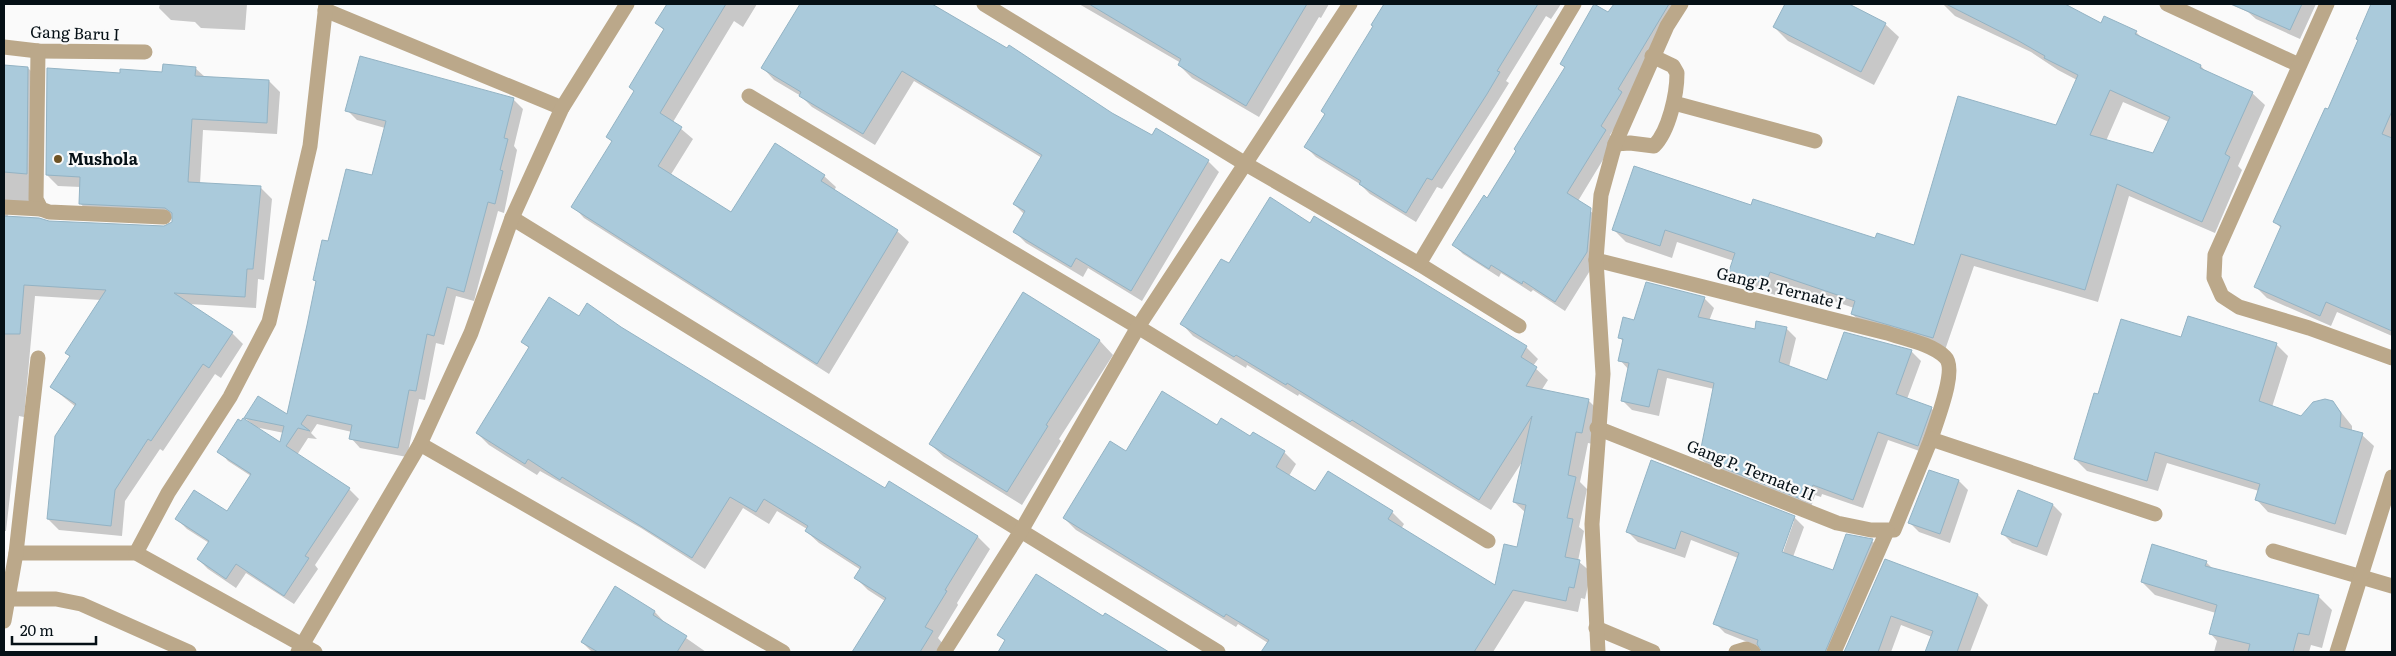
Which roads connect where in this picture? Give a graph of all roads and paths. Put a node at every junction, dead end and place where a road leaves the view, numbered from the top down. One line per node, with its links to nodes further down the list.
1 (627, 4): 16 (street)
2 (984, 4): 19 (street)
3 (1350, 4): 19 (street)
4 (1574, 4): 25 (street)
5 (1681, 4): 12 (street)
6 (2166, 4): 13 (street)
7 (2327, 4): 13 (street)
8 (325, 7): 16 (street); 40 (street)
9 (4, 47): 10 (street, Gang Baru I)
10 (38, 51): 11 (street, Gang Baru I); 21 (street)
11 (145, 52)
12 (1652, 56): 15 (street); 18 (street)
13 (2299, 65): 29 (street)
14 (749, 96): 27 (street)
15 (1674, 103): 17 (street); 18 (street)
16 (562, 108): 23 (street)
17 (1815, 141)
18 (1615, 144): 24 (street)
19 (1244, 163): 25 (street); 27 (street)
20 (4, 207): 21 (street)
21 (41, 209): 22 (street)
22 (164, 217)
23 (512, 218): 32 (street); 36 (street)
24 (1596, 260): 30 (street); 31 (street, Gang P. Ternate I)
25 (1419, 264): 26 (street)
26 (1519, 326)
27 (1138, 328): 36 (street); 37 (street)
28 (38, 358): 39 (street)
29 (2392, 358)
30 (1597, 428): 35 (street, Gang P. Ternate II); 45 (street)
31 (1931, 439): 34 (street); 35 (street)
32 (420, 444): 46 (street); 49 (street)
33 (2392, 477): 41 (street)
34 (2155, 514)
35 (1891, 531): 56 (street)
36 (1022, 532): 50 (street); 51 (street)
37 (1488, 541)
38 (2273, 551): 41 (street)
39 (16, 553): 40 (street); 43 (street)
40 (136, 553): 46 (street)
41 (2362, 576): 42 (street); 57 (street)
42 (2392, 586)
43 (8, 599): 44 (street); 47 (street)
44 (4, 621)
45 (1596, 628): 52 (street); 53 (street)
46 (300, 648): 48 (street)
47 (189, 652)
48 (315, 652)
49 (784, 652)
50 (944, 652)
51 (1218, 652)
52 (1598, 652)
53 (1653, 652)
54 (1736, 652): 55 (street)
55 (1753, 652)
56 (1834, 652)
57 (2337, 652)

